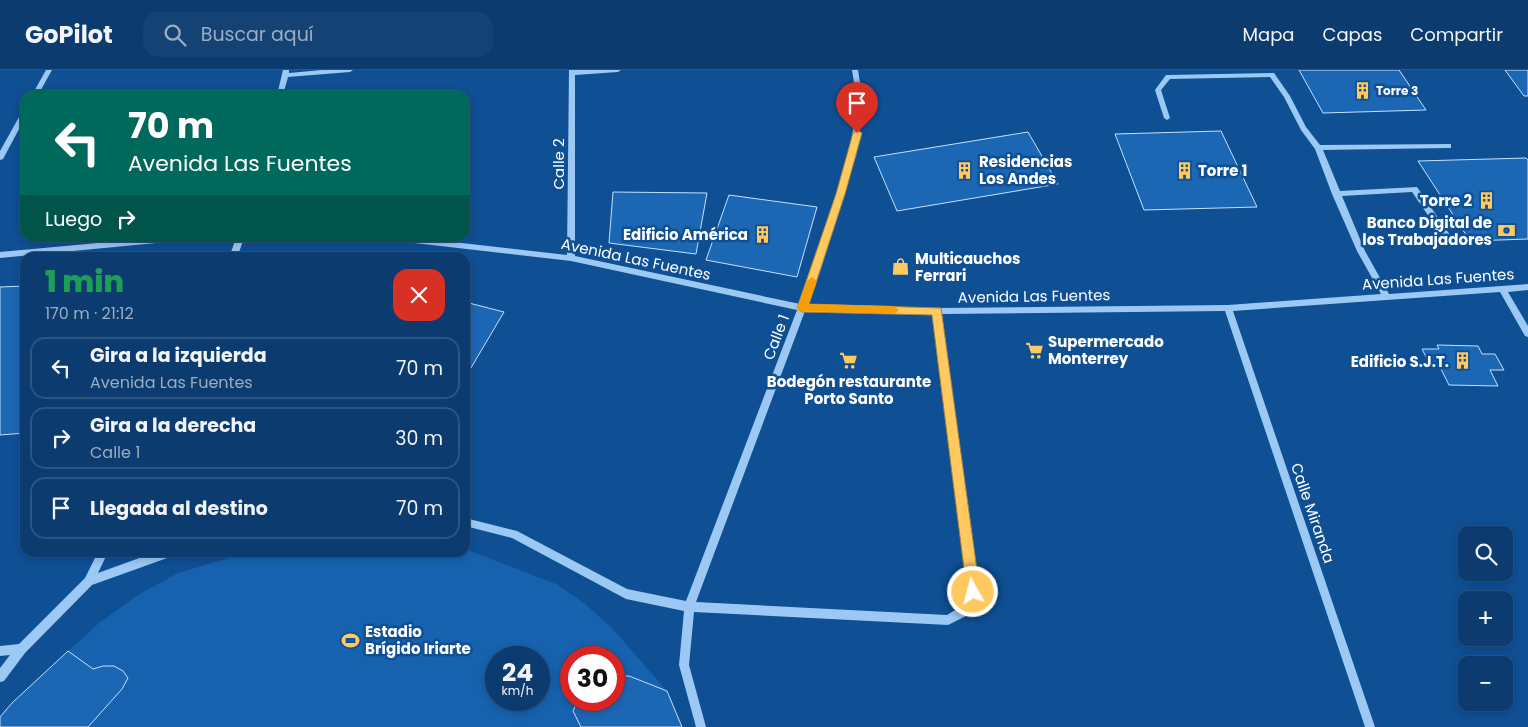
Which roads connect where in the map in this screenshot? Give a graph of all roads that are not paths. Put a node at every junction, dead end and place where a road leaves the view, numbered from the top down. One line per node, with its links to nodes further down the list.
1 (49, 70): 7 (street)
2 (350, 70): 6 (street)
3 (618, 70): 5 (street)
4 (855, 70): 25 (street, Calle 1)
5 (572, 72): 21 (street, Calle 2)
6 (286, 73): 8 (street)
7 (38, 90)
8 (281, 90)
9 (1167, 118): 12 (street)
10 (20, 121): 13 (street)
11 (1448, 146): 12 (street)
12 (1318, 148): 14 (street)
13 (0, 157)
14 (1336, 194): 15 (lane); 24 (street)
15 (1446, 235)
16 (135, 242): 18 (street)
17 (432, 242): 21 (street, Avenida Las Fuentes)
18 (31, 252)
19 (20, 253): 20 (street)
20 (0, 255)
21 (571, 258): 25 (street, Avenida Las Fuentes)
22 (1528, 287): 23 (street, Avenida Las Fuentes)
23 (1502, 288): 24 (street, Avenida Las Fuentes); 28 (street)
24 (1386, 296): 26 (street, Avenida Las Fuentes)
25 (802, 308): 27 (street, Avenida Las Fuentes); 33 (street, Calle 1)
26 (1228, 308): 27 (street, Avenida Las Fuentes); 38 (street, Calle Miranda)
27 (937, 311): 33 (street)
28 (1528, 334)
29 (470, 523): 33 (street)
30 (100, 557): 32 (street)
31 (156, 557): 32 (street)
32 (89, 580): 34 (street)
33 (689, 607): 37 (street, Calle 1)
34 (22, 649): 35 (street); 36 (street)
35 (0, 651)
36 (0, 676)
37 (701, 727)
38 (1370, 727)

